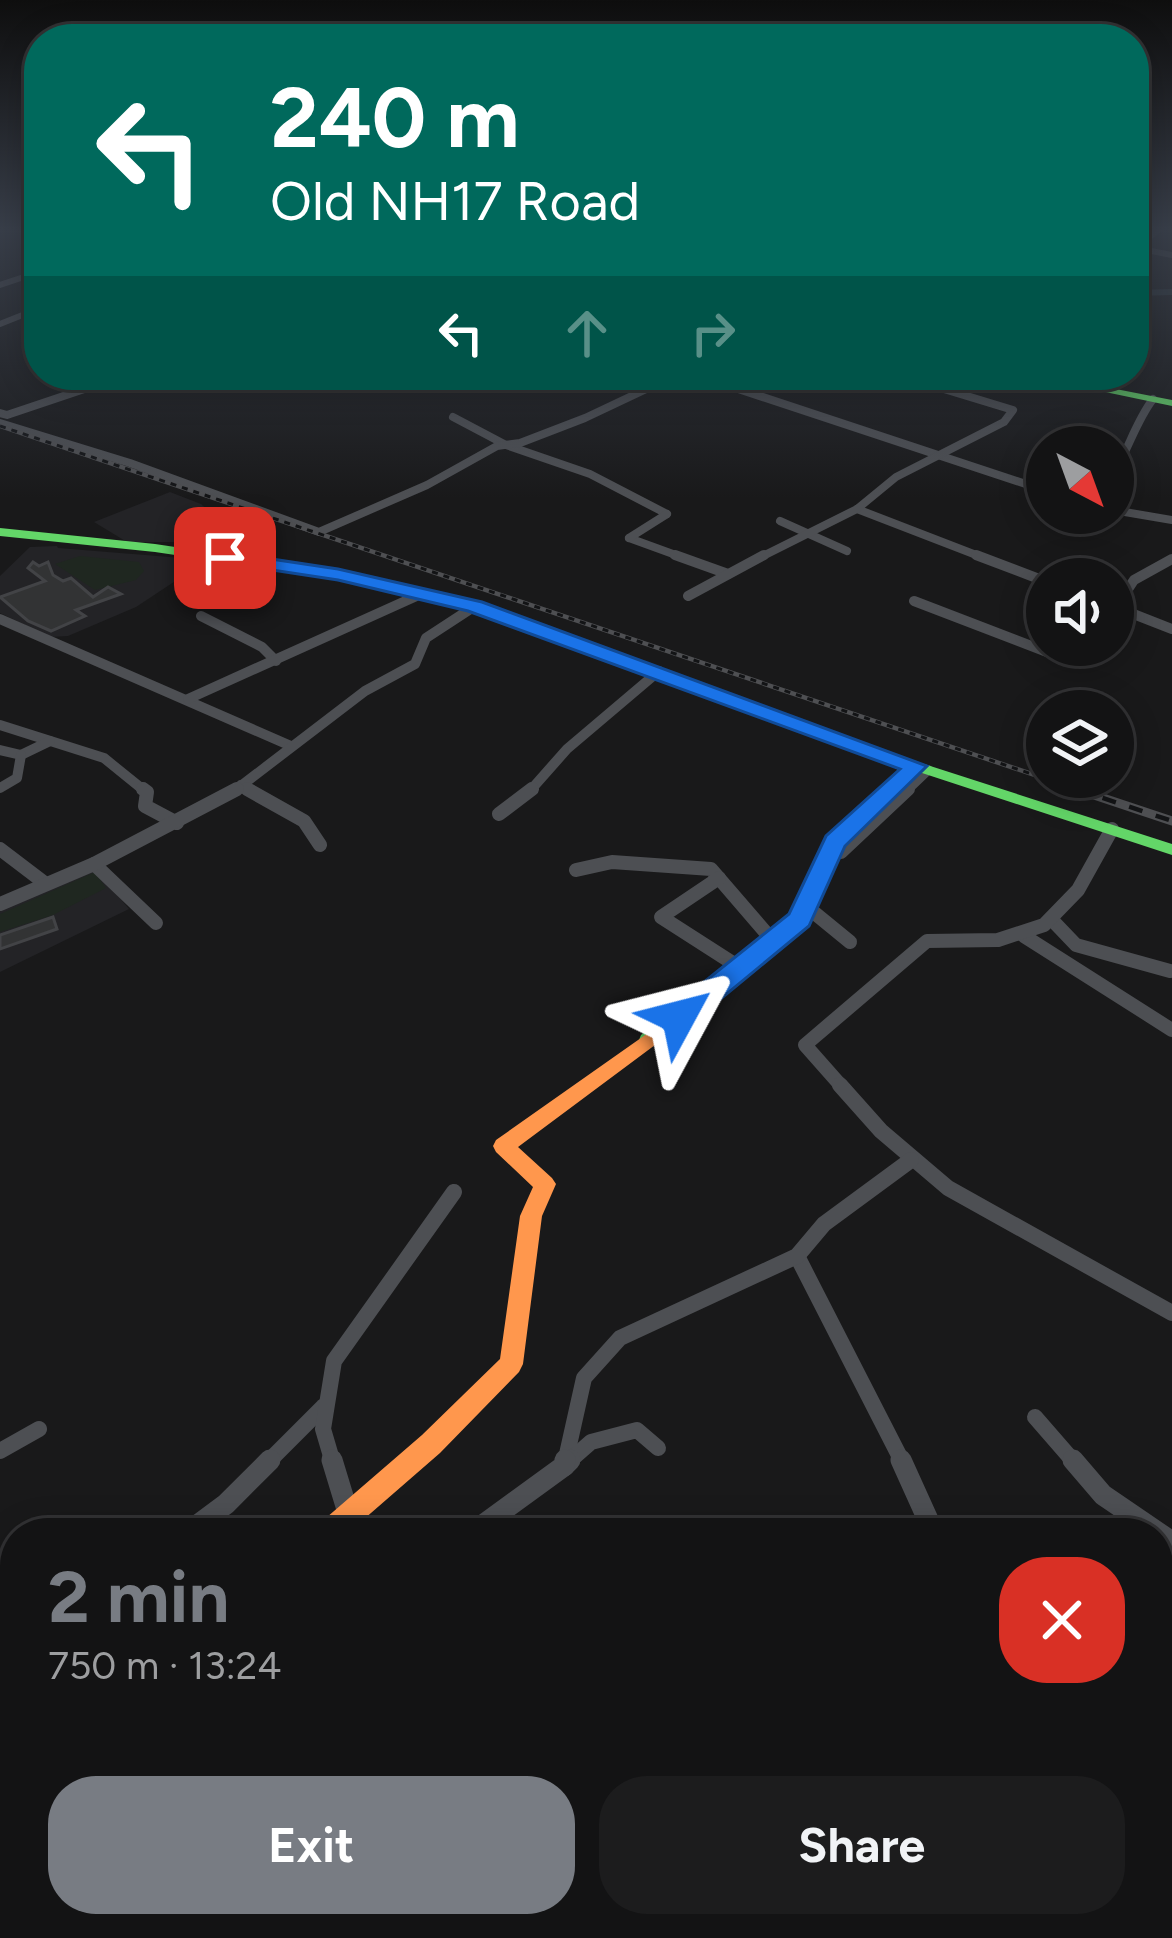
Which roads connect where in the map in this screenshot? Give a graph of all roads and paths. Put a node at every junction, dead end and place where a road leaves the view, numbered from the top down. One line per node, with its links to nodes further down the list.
1 (80, 390): 7 (street)
2 (644, 390): 11 (street)
3 (740, 390): 12 (street)
4 (947, 390): 12 (street)
5 (1116, 390): 6 (main road)
6 (1167, 402): 10 (street)
7 (0, 413)
8 (453, 417): 11 (street)
9 (0, 423): 11 (street)
10 (1134, 427)
11 (506, 445): 22 (street)
12 (934, 456): 13 (street); 14 (street)
13 (1026, 484)
14 (857, 509): 19 (street); 23 (street)
15 (1134, 514): 16 (street)
16 (1172, 520)
17 (780, 521): 19 (street)
18 (0, 532): 25 (main road)
19 (805, 532): 20 (street); 22 (street)
20 (847, 550)
21 (1172, 559): 24 (street)
22 (728, 574): 26 (street)
23 (1026, 574)
24 (1134, 580)
25 (421, 594): 28 (main road); 34 (street)
26 (688, 596)
27 (914, 601): 33 (street)
28 (475, 606): 35 (main road); 39 (street)
29 (201, 616): 34 (street)
30 (1134, 616): 32 (street)
31 (0, 619): 36 (street)
32 (1172, 629)
33 (1026, 644)
34 (276, 661): 36 (street)
35 (658, 671): 42 (main road); 45 (street)
36 (188, 699): 39 (street)
37 (0, 725): 38 (street)
38 (50, 741): 41 (street); 46 (street)
39 (291, 746): 43 (street)
40 (0, 750): 41 (street)
41 (22, 755): 44 (street)
42 (922, 768): 47 (main road); 51 (street); 57 (main road)
43 (241, 785): 46 (street); 48 (street)
44 (0, 788)
45 (500, 814)
46 (177, 823): 52 (street)
47 (1112, 829): 50 (main road); 58 (street)
48 (320, 845)
49 (0, 849): 55 (street)
50 (1172, 850)
51 (841, 852)
52 (94, 864): 55 (street); 59 (street)
53 (577, 870): 54 (street)
54 (719, 878): 61 (street); 63 (street)
55 (46, 884): 56 (street)
56 (0, 904)
57 (806, 906): 61 (main road); 62 (street)
58 (1054, 922): 60 (street); 64 (street)
59 (156, 923)
60 (1024, 936): 65 (street); 66 (street)
61 (774, 942): 63 (main road)
62 (850, 942)
63 (742, 969): 78 (main road)
64 (1170, 971)
65 (1172, 1030)
66 (911, 1160): 68 (street); 69 (street)
67 (454, 1192): 70 (street)
68 (797, 1256): 75 (street); 80 (street)
69 (1172, 1313)
70 (325, 1406): 76 (street); 77 (street)
71 (1035, 1417): 81 (street)
72 (39, 1429): 74 (street)
73 (658, 1448): 75 (street)
74 (0, 1451)
75 (564, 1466): 79 (street)
76 (208, 1518)
77 (353, 1518)
78 (361, 1518)
79 (493, 1518)
80 (928, 1518)
81 (1137, 1518)

